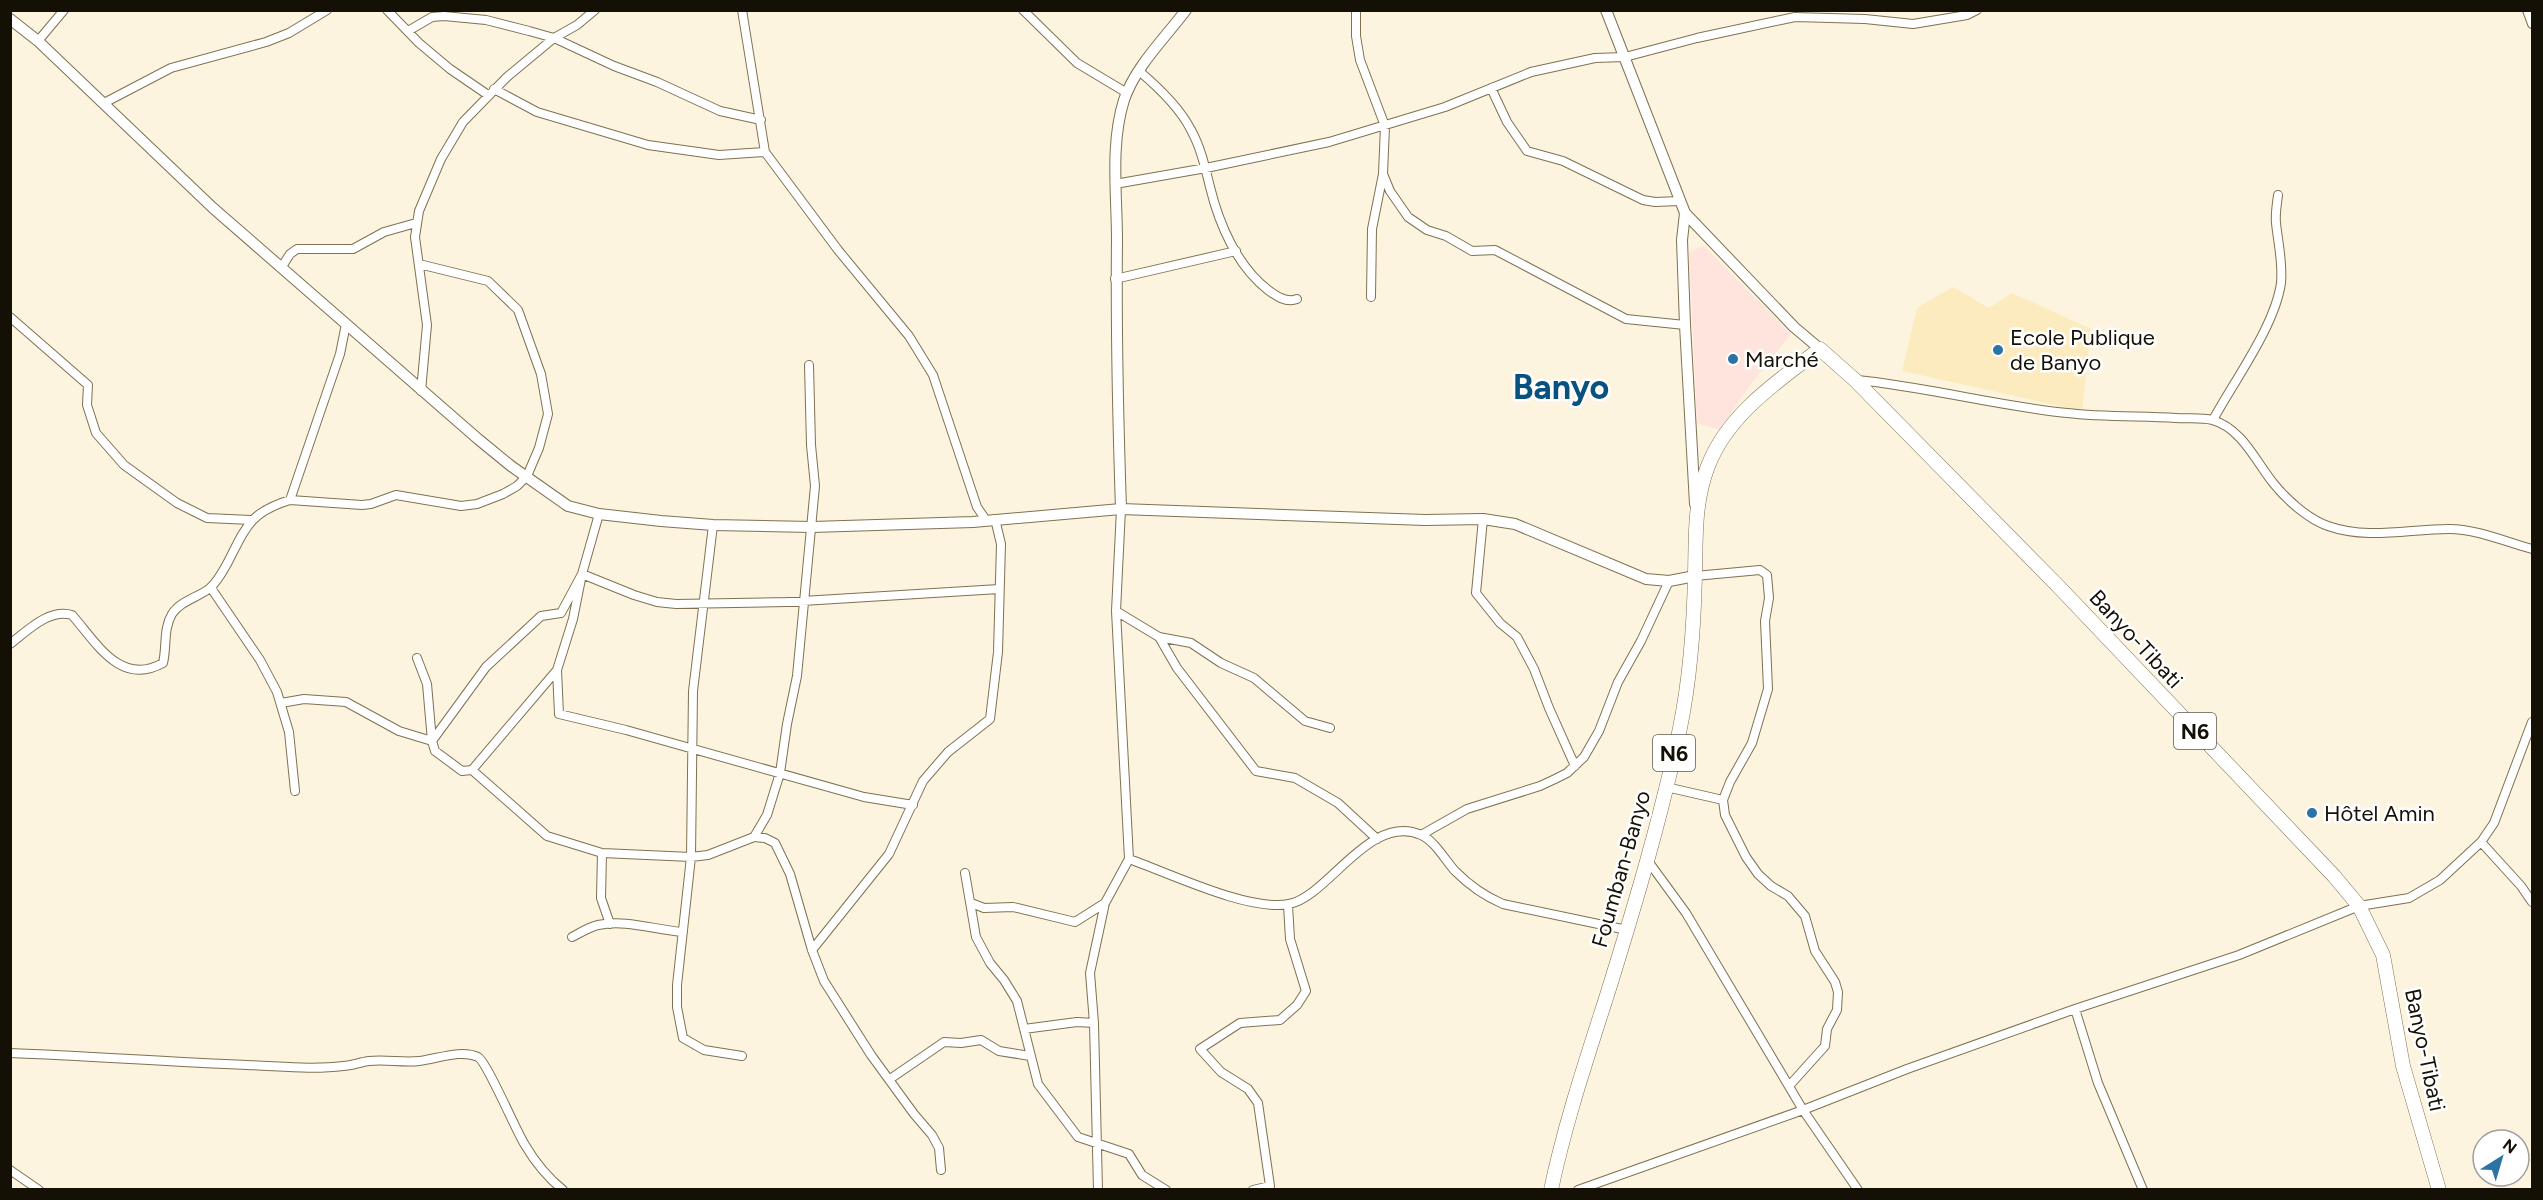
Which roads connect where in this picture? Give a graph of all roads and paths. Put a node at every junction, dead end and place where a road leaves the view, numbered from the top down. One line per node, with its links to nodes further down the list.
1 (64, 10): 17 (street)
2 (327, 10): 23 (street)
3 (387, 10): 15 (street)
4 (596, 10): 16 (street)
5 (742, 10): 24 (street)
6 (1023, 10): 22 (street)
7 (1186, 10): 19 (street)
8 (1356, 10): 25 (street)
9 (1606, 10): 18 (street)
10 (1977, 10): 12 (street)
11 (2528, 10): 14 (street)
12 (1865, 15): 18 (street)
13 (10, 19): 17 (street)
14 (2532, 24)
15 (408, 31): 16 (street); 21 (street)
16 (554, 38): 21 (street); 24 (street)
17 (38, 40): 23 (street)
18 (1624, 57): 20 (street); 31 (street)
19 (1139, 71): 22 (street); 27 (street)
20 (1491, 88): 25 (street); 31 (street)
21 (491, 92): 26 (street); 33 (street)
22 (1127, 93): 29 (street)
23 (104, 103): 36 (street)
24 (761, 120): 26 (street)
25 (1384, 126): 27 (street); 28 (street)
26 (765, 152): 55 (street)
27 (1206, 168): 29 (street); 34 (street)
28 (1383, 174): 38 (street); 42 (street)
29 (1115, 184): 37 (street)
30 (2278, 195): 47 (street)
31 (1680, 201): 32 (street)
32 (1685, 213): 42 (street); 43 (street)
33 (416, 223): 35 (street); 36 (street)
34 (1236, 250): 37 (street); 39 (street)
35 (419, 264): 46 (street); 48 (street)
36 (281, 268): 41 (street)
37 (1115, 279): 50 (street)
38 (1371, 297)
39 (1297, 299)
40 (10, 317): 54 (street)
41 (346, 324): 46 (street); 49 (street)
42 (1685, 325): 51 (street)
43 (1820, 350): 45 (highway, Banyo-Tibati / N6); 51 (highway, Foumban-Banyo / N6)
44 (809, 365): 57 (street)
45 (1855, 380): 47 (street); 96 (highway, Banyo-Tibati / N6)
46 (421, 391): 48 (street)
47 (2213, 420): 58 (street)
48 (527, 476): 49 (street); 52 (street)
49 (290, 500): 54 (street)
50 (1121, 509): 53 (street); 55 (street); 66 (street)
51 (1695, 512): 60 (highway, Foumban-Banyo / N6)
52 (599, 514): 56 (street); 59 (street)
53 (1483, 519): 61 (street); 76 (street)
54 (251, 520): 62 (street)
55 (991, 520): 57 (street); 63 (street)
56 (713, 525): 57 (street); 65 (street)
57 (812, 527): 64 (street)
58 (2532, 549)
59 (582, 574): 65 (street); 70 (street); 74 (street)
60 (1695, 576): 61 (street); 79 (highway, Foumban-Banyo / N6); 81 (street)
61 (1669, 581): 76 (street)
62 (211, 588): 68 (street); 71 (street)
63 (999, 589): 64 (street); 82 (street)
64 (804, 601): 65 (street); 78 (street)
65 (705, 604): 75 (street)
66 (1116, 611): 67 (street); 89 (street)
67 (1159, 637): 73 (street); 85 (street)
68 (10, 644)
69 (417, 658): 74 (street)
70 (557, 670): 75 (street); 77 (street)
71 (281, 703): 74 (street); 80 (street)
72 (2532, 722): 86 (street)
73 (1330, 728)
74 (432, 741): 77 (street)
75 (692, 749): 78 (street); 88 (street)
76 (1575, 766): 83 (street)
77 (472, 770): 87 (street)
78 (780, 773): 82 (street); 84 (street)
79 (1666, 787): 81 (street); 90 (highway, Foumban-Banyo / N6)
80 (295, 791)
81 (1723, 800): 109 (street)
82 (913, 804): 101 (street)
83 (1421, 835): 85 (street); 98 (street)
84 (754, 837): 88 (street); 101 (street)
85 (1377, 839): 95 (street)
86 (2481, 842): 92 (street); 96 (street)
87 (602, 853): 88 (street); 97 (street)
88 (691, 857): 99 (street)
89 (1129, 859): 94 (street); 95 (street)
90 (1648, 861): 98 (highway, Foumban-Banyo / N6); 109 (street)
91 (965, 873): 93 (street)
92 (2532, 902)
93 (971, 903): 94 (street); 104 (street)
94 (1105, 903): 103 (street)
95 (1288, 904): 118 (street)
96 (2360, 906): 102 (street); 123 (highway, Banyo-Tibati / N6)
97 (610, 924): 99 (street); 100 (street)
98 (1627, 930): 119 (highway, Foumban-Banyo / N6)
99 (683, 932): 106 (street)
100 (572, 937)
101 (812, 950): 108 (street)
102 (2075, 1009): 110 (street); 122 (street)
103 (1094, 1023): 104 (street); 111 (street)
104 (1024, 1029): 107 (street)
105 (10, 1053): 115 (street)
106 (742, 1056)
107 (1030, 1056): 108 (street); 111 (street)
108 (890, 1079): 113 (street)
109 (1789, 1086): 110 (street)
110 (1803, 1110): 120 (street); 121 (street)
111 (1097, 1144): 116 (street); 117 (street)
112 (10, 1170): 114 (street)
113 (941, 1170)
114 (39, 1190)
115 (563, 1190)
116 (1098, 1190)
117 (1166, 1190)
118 (1253, 1190)
119 (1551, 1190)
120 (1578, 1190)
121 (1858, 1190)
122 (2143, 1190)
123 (2439, 1190)

